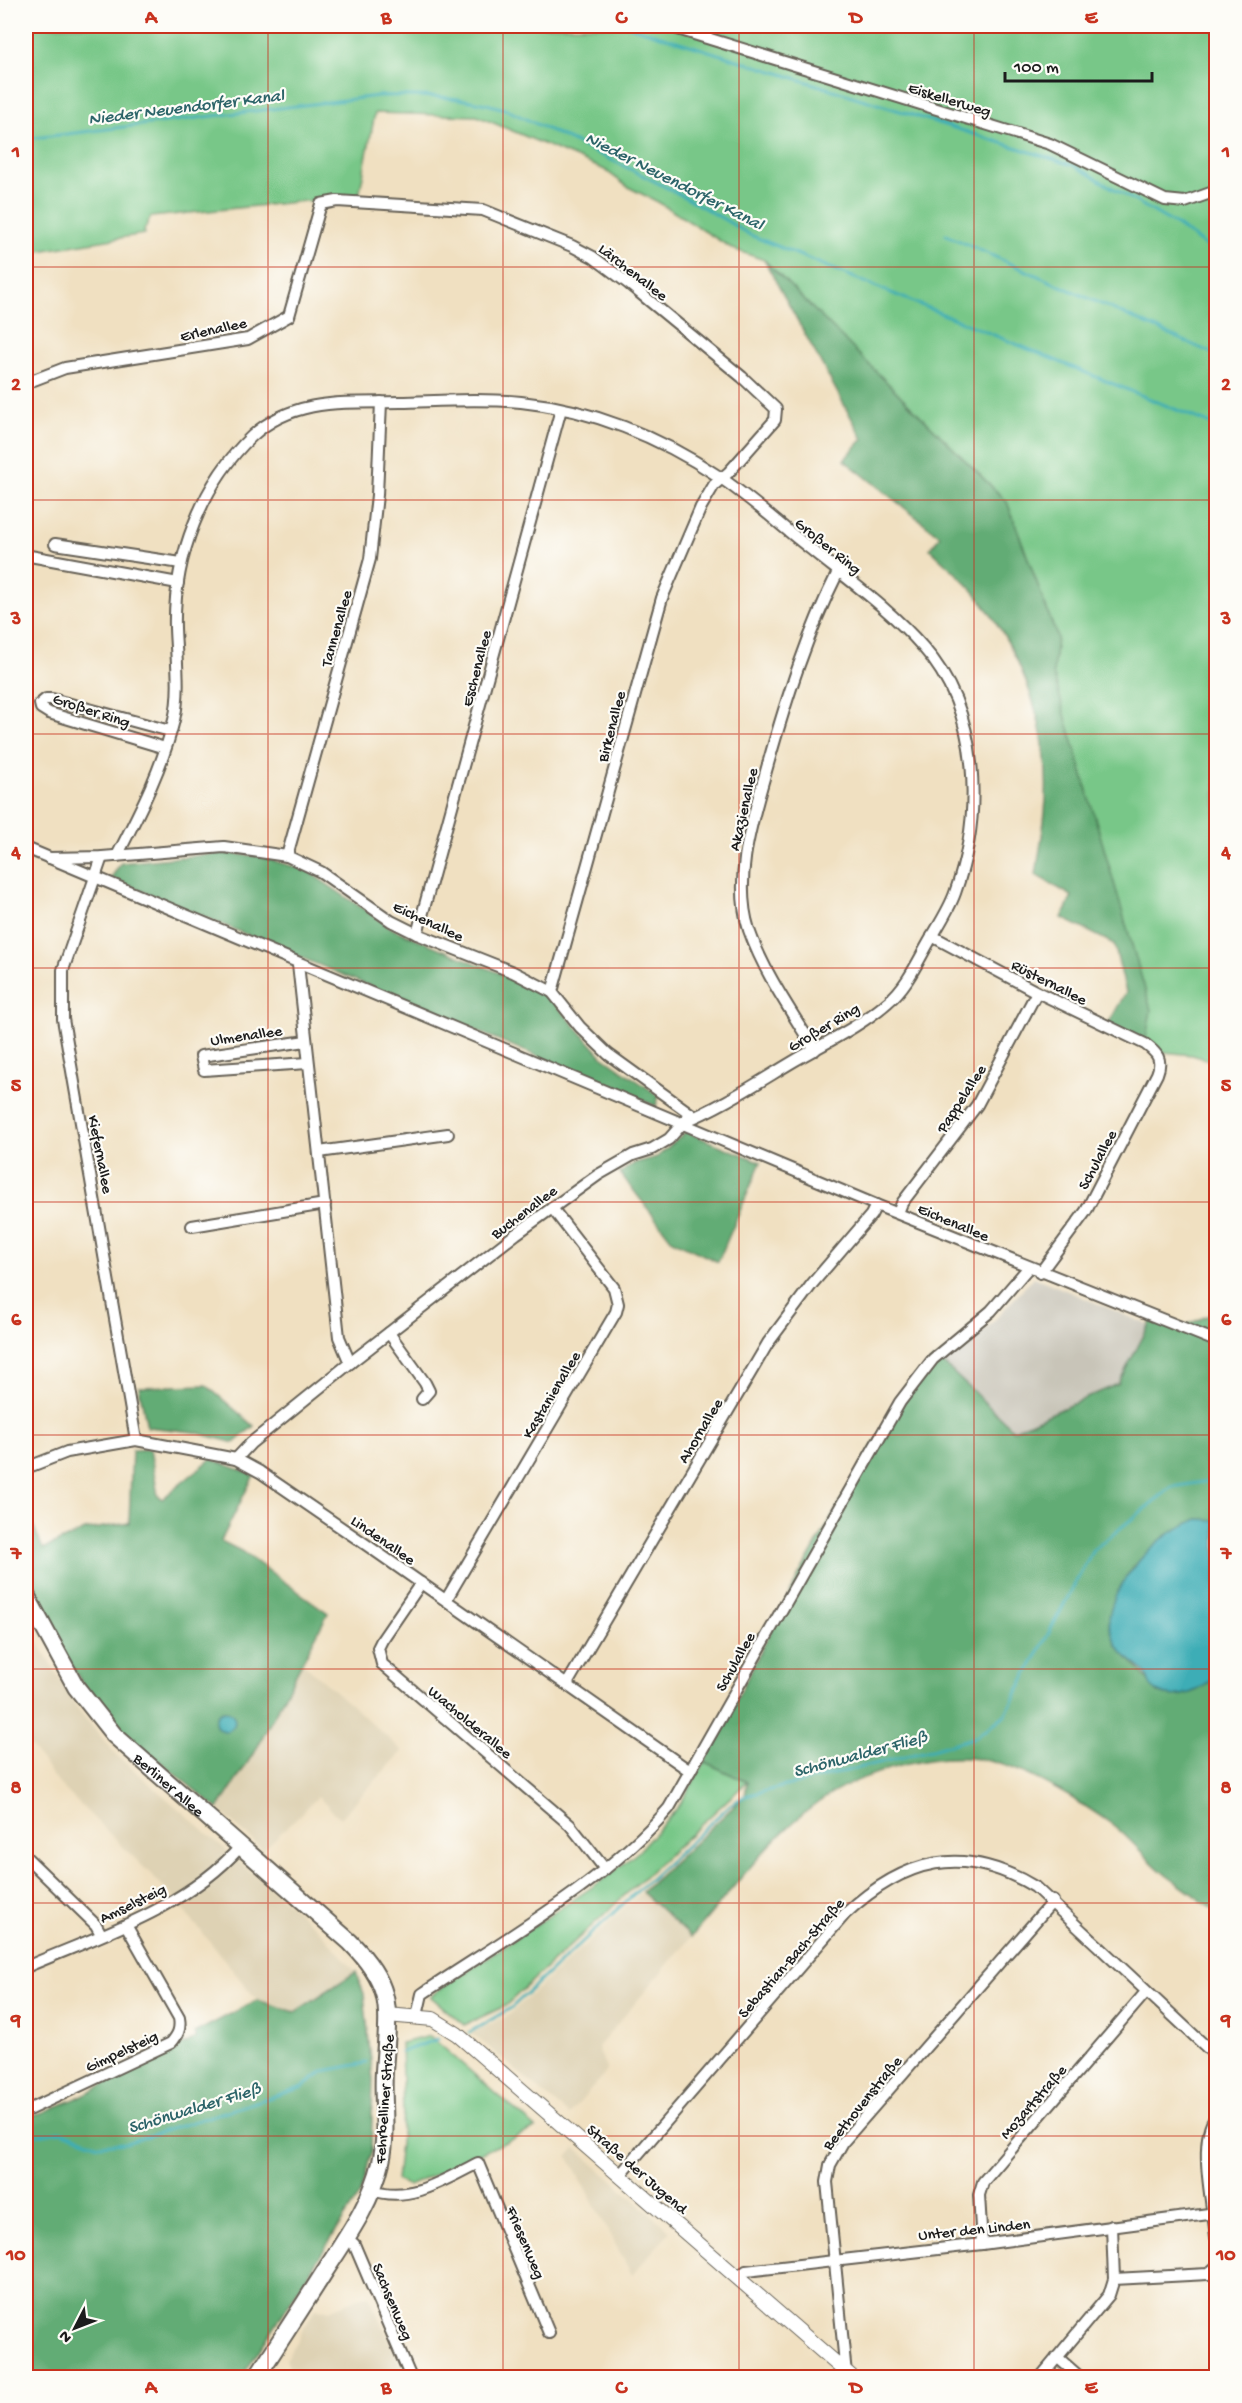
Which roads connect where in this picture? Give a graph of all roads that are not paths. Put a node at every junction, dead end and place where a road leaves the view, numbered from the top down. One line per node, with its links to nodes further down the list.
1 (668, 26): 2 (street, Eiskellerweg)
2 (1216, 191)
3 (321, 204): 4 (street, Erlenallee); 7 (street, Lärchenallee)
4 (26, 383)
5 (381, 402): 6 (street, Großer Ring); 10 (street, Großer Ring); 16 (street, Tannenallee)
6 (561, 409): 7 (street, Großer Ring); 21 (street, Eschenallee)
7 (721, 478): 11 (street, Großer Ring); 24 (street, Birkenallee)
8 (55, 544): 10 (street)
9 (26, 558): 12 (street)
10 (181, 563): 12 (street, Großer Ring)
11 (838, 572): 22 (street, Großer Ring); 27 (street, Akazienallee)
12 (178, 583): 13 (street, Großer Ring)
13 (170, 731): 14 (street, Großer Ring); 14 (street, Großer Ring)
14 (165, 748): 17 (street, Großer Ring)
15 (26, 848): 19 (street, Eichenallee)
16 (287, 855): 17 (street, Eichenallee); 21 (street, Eichenallee)
17 (117, 856): 18 (street, Eichenallee)
18 (102, 857): 19 (street, Eichenallee); 20 (street)
19 (49, 858): 20 (street, Eichenallee)
20 (96, 877): 23 (street, Eichenallee); 44 (street, Kiefernallee)
21 (417, 934): 24 (street, Eichenallee)
22 (932, 936): 25 (street, Rüsternallee); 27 (street, Großer Ring)
23 (298, 964): 26 (street, Ulmenallee); 30 (street, Eichenallee)
24 (552, 992): 30 (street, Eichenallee)
25 (1037, 992): 28 (street, Rüsternallee); 36 (street, Pappelallee)
26 (306, 1041): 29 (street, Ulmenallee); 29 (street, Ulmenallee)
27 (815, 1050): 30 (street, Großer Ring)
28 (1155, 1052): 39 (street, Schulallee)
29 (308, 1063): 32 (street, Ulmenallee)
30 (681, 1123): 34 (street, Eichenallee); 35 (street, Buchenallee)
31 (448, 1134): 32 (street)
32 (319, 1152): 33 (street, Ulmenallee)
33 (325, 1204): 37 (street); 42 (street, Ulmenallee)
34 (876, 1205): 36 (street, Eichenallee); 50 (street, Ahornallee)
35 (552, 1208): 40 (street, Buchenallee); 49 (street, Kastanienallee)
36 (898, 1213): 38 (street, Eichenallee)
37 (192, 1226)
38 (1028, 1268): 39 (street, Eichenallee); 51 (street, Schulallee)
39 (1040, 1273): 41 (street, Eichenallee)
40 (389, 1333): 42 (street, Buchenallee); 43 (street)
41 (1216, 1341)
42 (350, 1363): 45 (street, Buchenallee)
43 (422, 1400)
44 (136, 1440): 45 (street, Lindenallee); 46 (street, Lindenallee)
45 (236, 1459): 47 (street, Lindenallee)
46 (26, 1468)
47 (421, 1583): 49 (street, Lindenallee); 54 (street, Wacholderallee)
48 (26, 1595): 52 (main road, Berliner Allee)
49 (446, 1600): 50 (street, Lindenallee)
50 (567, 1684): 51 (street, Lindenallee)
51 (690, 1771): 54 (street, Schulallee)
52 (240, 1847): 56 (street, Amselsteig); 58 (main road, Berliner Allee)
53 (26, 1857): 57 (street)
54 (606, 1869): 62 (street, Schulallee)
55 (1053, 1901): 60 (street, Sebastian-Bach-Straße); 66 (street, Sebastian-Bach-Straße); 73 (street, Beethovenstraße)
56 (126, 1925): 57 (street, Amselsteig); 64 (street, Gimpelsteig)
57 (101, 1934): 59 (street, Amselsteig)
58 (350, 1942): 61 (main road, Fehrbelliner Straße)
59 (26, 1967)
60 (1146, 1992): 63 (street, Sebastian-Bach-Straße); 72 (street, Mozartstraße)
61 (387, 2014): 62 (street, Straße der Jugend); 67 (main road, Fehrbelliner Straße)
62 (417, 2016): 66 (street, Straße der Jugend)
63 (1216, 2056)
64 (26, 2111)
65 (1216, 2117): 68 (street)
66 (620, 2175): 75 (street, Straße der Jugend)
67 (372, 2190): 71 (main road, Fehrbelliner Straße); 77 (street, Friesenweg)
68 (1215, 2213): 69 (street, Unter den Linden); 70 (street)
69 (1112, 2226): 72 (street, Unter den Linden); 76 (street)
70 (1216, 2237)
71 (346, 2238): 80 (main road, Fehrbelliner Straße); 81 (street, Sachsenweg)
72 (982, 2244): 73 (street, Unter den Linden)
73 (836, 2259): 75 (street, Unter den Linden); 79 (street, Beethovenstraße)
74 (1216, 2266): 76 (street)
75 (738, 2277): 79 (street, Straße der Jugend)
76 (1114, 2279): 78 (street)
77 (549, 2333)
78 (1057, 2357): 82 (street); 83 (street)
79 (849, 2376)
80 (256, 2378)
81 (411, 2378)
82 (1040, 2378)
83 (1081, 2378)

